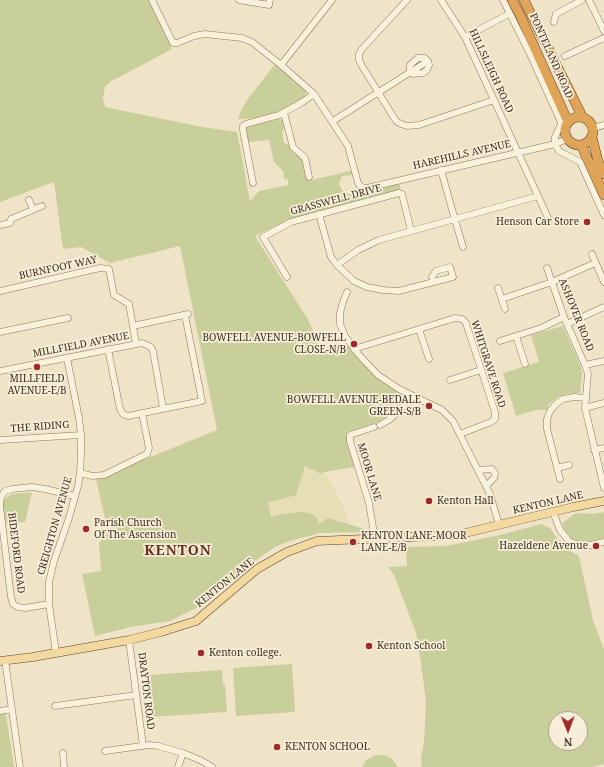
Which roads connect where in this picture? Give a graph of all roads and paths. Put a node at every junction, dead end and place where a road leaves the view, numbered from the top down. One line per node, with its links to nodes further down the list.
1 (152, 0): 18 (street)
2 (239, 0): 3 (street)
3 (270, 0)
4 (332, 0): 18 (street)
5 (407, 0): 20 (street)
6 (441, 0): 15 (street, HILLSLEIGH ROAD)
7 (503, 0): 12 (street)
8 (512, 0): 26 (highway, PONTELAND ROAD)
9 (524, 0): 24 (highway, PONTELAND ROAD)
10 (582, 0): 13 (street)
11 (589, 0): 14 (street)
12 (509, 14): 15 (street); 30 (street)
13 (554, 22)
14 (604, 31)
15 (465, 37): 22 (street, HILLSLEIGH ROAD)
16 (604, 38): 17 (street)
17 (565, 56)
18 (281, 65): 21 (street)
19 (410, 72): 19 (street); 20 (street)
20 (378, 92): 22 (street); 25 (street)
21 (314, 94): 23 (street); 25 (street)
22 (494, 100): 32 (street, HILLSLEIGH ROAD)
23 (284, 113): 35 (street); 36 (street)
24 (582, 116): 26 (highway); 28 (highway, PONTELAND ROAD)
25 (332, 121): 33 (street, HAREHILLS AVENUE)
26 (568, 122): 29 (highway, PONTELAND ROAD)
27 (604, 125): 28 (street)
28 (593, 133): 31 (highway); 34 (highway, PONTELAND ROAD)
29 (567, 139): 30 (street, HAREHILLS AVENUE); 31 (highway)
30 (555, 144): 32 (street, HAREHILLS AVENUE); 43 (street)
31 (581, 145): 37 (highway)
32 (518, 152): 33 (street, HAREHILLS AVENUE); 38 (street, HILLSLEIGH ROAD)
33 (441, 170): 44 (street)
34 (604, 174)
35 (309, 177)
36 (253, 183)
37 (604, 195)
38 (538, 196): 44 (street); 45 (street, HILLSLEIGH ROAD)
39 (29, 200): 41 (street)
40 (42, 206): 41 (street)
41 (32, 209): 46 (street)
42 (319, 214): 47 (street, GRASSWELL DRIVE); 51 (street); 53 (street, GRASSWELL DRIVE)
43 (604, 215)
44 (454, 220): 47 (street); 48 (street)
45 (549, 220)
46 (0, 225)
47 (411, 231): 51 (street)
48 (463, 247)
49 (592, 254): 50 (street)
50 (595, 263): 56 (street); 57 (street)
51 (337, 265): 54 (street)
52 (547, 268): 56 (street, ASHOVER ROAD)
53 (287, 277)
54 (354, 281): 55 (street); 73 (street)
55 (434, 282)
56 (552, 282): 60 (street); 64 (street, ASHOVER ROAD)
57 (604, 282)
58 (498, 288): 60 (street)
59 (0, 291): 66 (street, BURNFOOT WAY)
60 (502, 299): 62 (street)
61 (604, 307): 65 (street)
62 (505, 309)
63 (68, 318): 68 (street)
64 (564, 318): 65 (street, ASHOVER ROAD); 69 (street)
65 (567, 324): 78 (street, ASHOVER ROAD)
66 (133, 326): 71 (street, BURNFOOT WAY); 85 (street)
67 (419, 329): 73 (street, WHITGRAVE ROAD); 75 (street); 79 (street, WHITGRAVE ROAD)
68 (0, 332)
69 (516, 336): 70 (street); 77 (street)
70 (500, 341)
71 (136, 344): 72 (street, MILLFIELD AVENUE); 85 (street, MILLFIELD AVENUE)
72 (108, 349): 74 (street, MILLFIELD AVENUE); 87 (street)
73 (354, 349): 82 (street)
74 (66, 358): 80 (street, MILLFIELD AVENUE); 89 (street, CREIGHTON AVENUE)
75 (429, 359)
76 (604, 361): 78 (street)
77 (525, 364)
78 (585, 365): 83 (street, ASHOVER ROAD)
79 (481, 370): 81 (street); 88 (street, WHITGRAVE ROAD)
80 (0, 371)
81 (450, 380)
82 (408, 394): 88 (street); 104 (street, MOOR LANE)
83 (586, 398): 86 (street, ASHOVER ROAD); 94 (street)
84 (604, 403): 86 (street)
85 (163, 408): 87 (street)
86 (585, 408): 92 (street, ASHOVER ROAD)
87 (142, 413): 96 (street)
88 (460, 434): 95 (street)
89 (81, 435): 90 (street, THE RIDING); 96 (street, CREIGHTON AVENUE)
90 (0, 440)
91 (604, 448): 92 (street)
92 (594, 450): 99 (street, ASHOVER ROAD)
93 (569, 465): 94 (street)
94 (557, 468): 97 (street)
95 (478, 470): 98 (street); 98 (street)
96 (80, 473): 100 (street, CREIGHTON AVENUE)
97 (560, 479)
98 (486, 486): 103 (street)
99 (604, 488)
100 (75, 496): 106 (street, CREIGHTON AVENUE); 106 (street, BIDEFORD ROAD)
101 (604, 501): 102 (main road, KENTON LANE)
102 (553, 512): 103 (main road, KENTON LANE); 105 (street)
103 (499, 525): 104 (main road, KENTON LANE)
104 (376, 540): 107 (main road, KENTON LANE)
105 (604, 542)
106 (49, 604): 108 (street, CREIGHTON AVENUE)
107 (129, 640): 108 (main road, KENTON LANE); 110 (street, DRAYTON ROAD)
108 (56, 653): 109 (main road, KENTON LANE)
109 (3, 660): 112 (street)
110 (136, 695): 111 (street); 114 (street, DRAYTON ROAD)
111 (55, 706)
112 (12, 709): 113 (street); 118 (street)
113 (0, 711)
114 (142, 746): 115 (street); 116 (street)
115 (105, 751)
116 (183, 753): 120 (street); 121 (street)
117 (63, 754): 119 (street)
118 (20, 767)
119 (64, 767)
120 (178, 767)
121 (212, 767)

